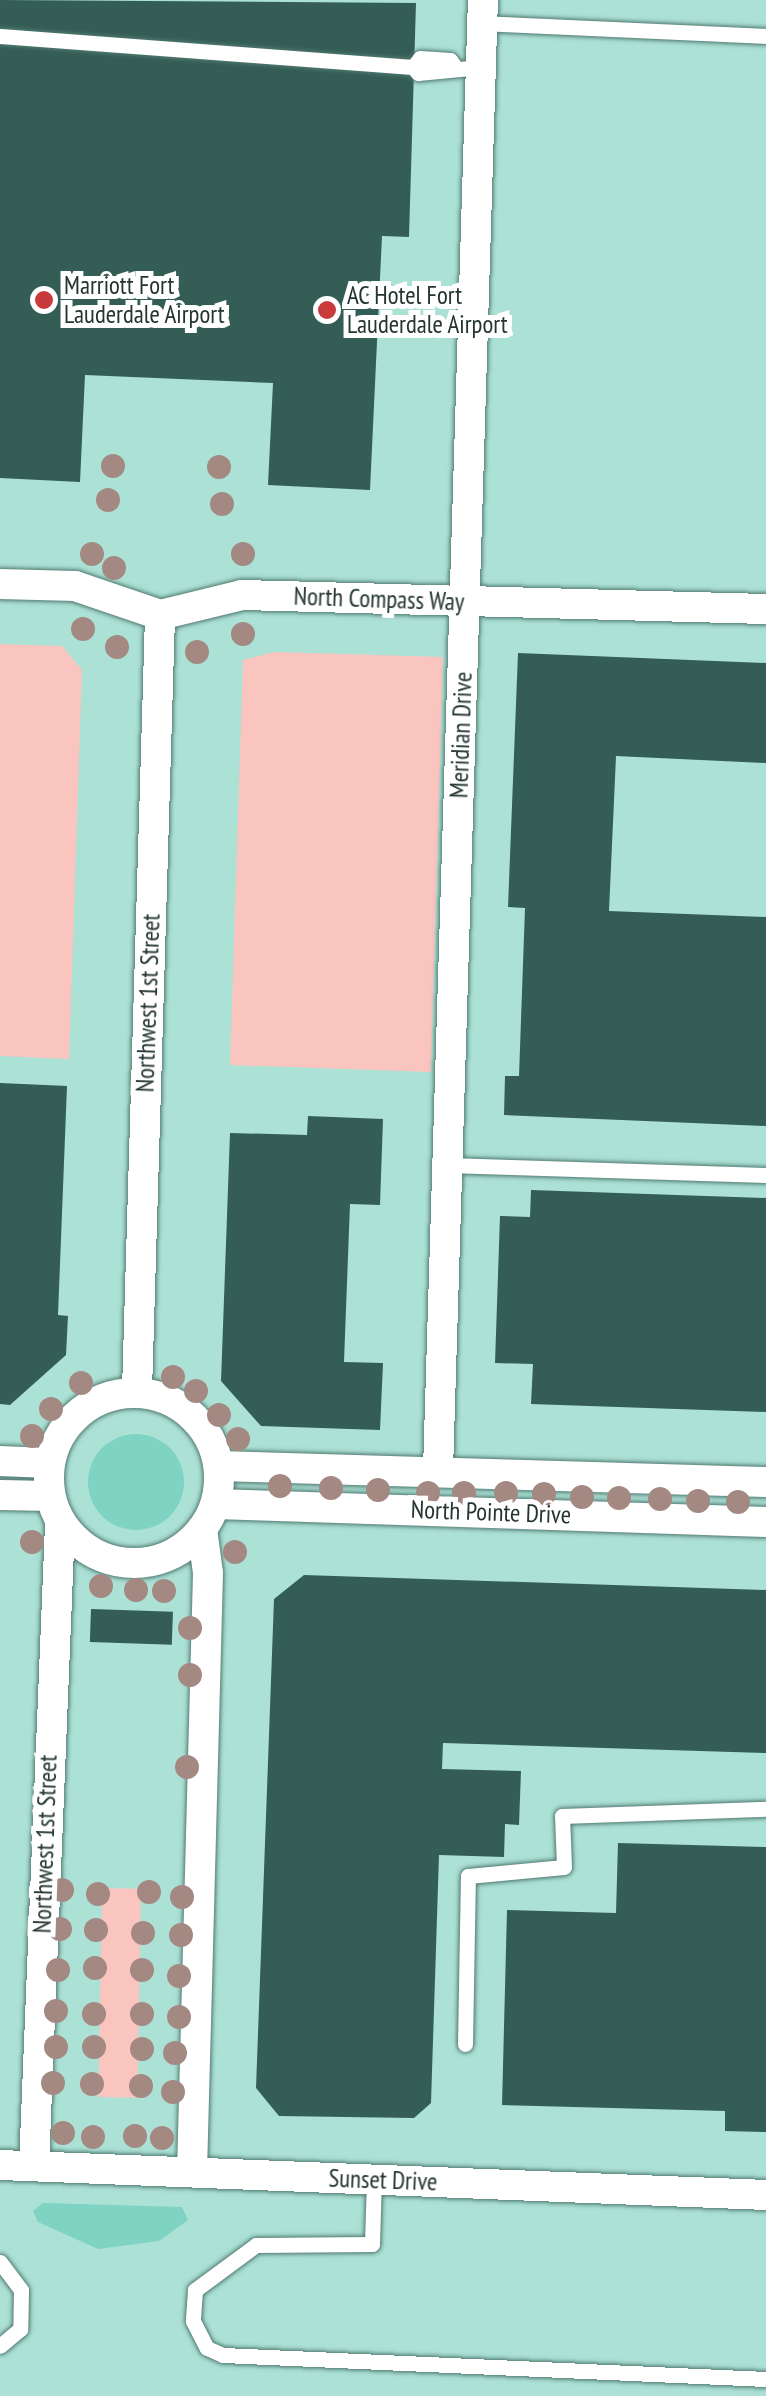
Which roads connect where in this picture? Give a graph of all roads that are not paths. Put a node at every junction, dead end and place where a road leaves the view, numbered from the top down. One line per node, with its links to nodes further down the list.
1 (482, 12): 3 (lane); 4 (street, Meridian Drive)
2 (0, 36): 4 (lane)
3 (766, 36)
4 (468, 67): 6 (street, Meridian Drive)
5 (0, 584): 8 (street)
6 (466, 602): 7 (street, North Compass Way); 8 (street, North Compass Way); 9 (street, Meridian Drive)
7 (766, 609)
8 (160, 615): 11 (street, Northwest 1st Street)
9 (447, 1165): 10 (lane); 15 (street, Meridian Drive)
10 (766, 1175)
11 (137, 1392): 13 (street); 14 (street)
12 (0, 1460): 13 (street)
13 (49, 1462): 18 (street)
14 (219, 1466): 15 (street, North Pointe Drive); 19 (street)
15 (438, 1470): 16 (street, North Pointe Drive)
16 (766, 1482)
17 (0, 1494): 18 (street)
18 (55, 1509): 19 (street); 24 (street, Northwest 1st Street)
19 (209, 1516): 20 (street, North Pointe Drive); 25 (street)
20 (766, 1522)
21 (766, 1809): 22 (lane)
22 (464, 2044)
23 (0, 2165): 24 (street, Sunset Drive)
24 (34, 2166): 25 (street, Sunset Drive)
25 (192, 2172): 26 (street, Sunset Drive)
26 (374, 2180): 27 (street, Sunset Drive); 30 (lane)
27 (766, 2194)
28 (0, 2262): 29 (lane)
29 (0, 2346)
30 (766, 2379)

